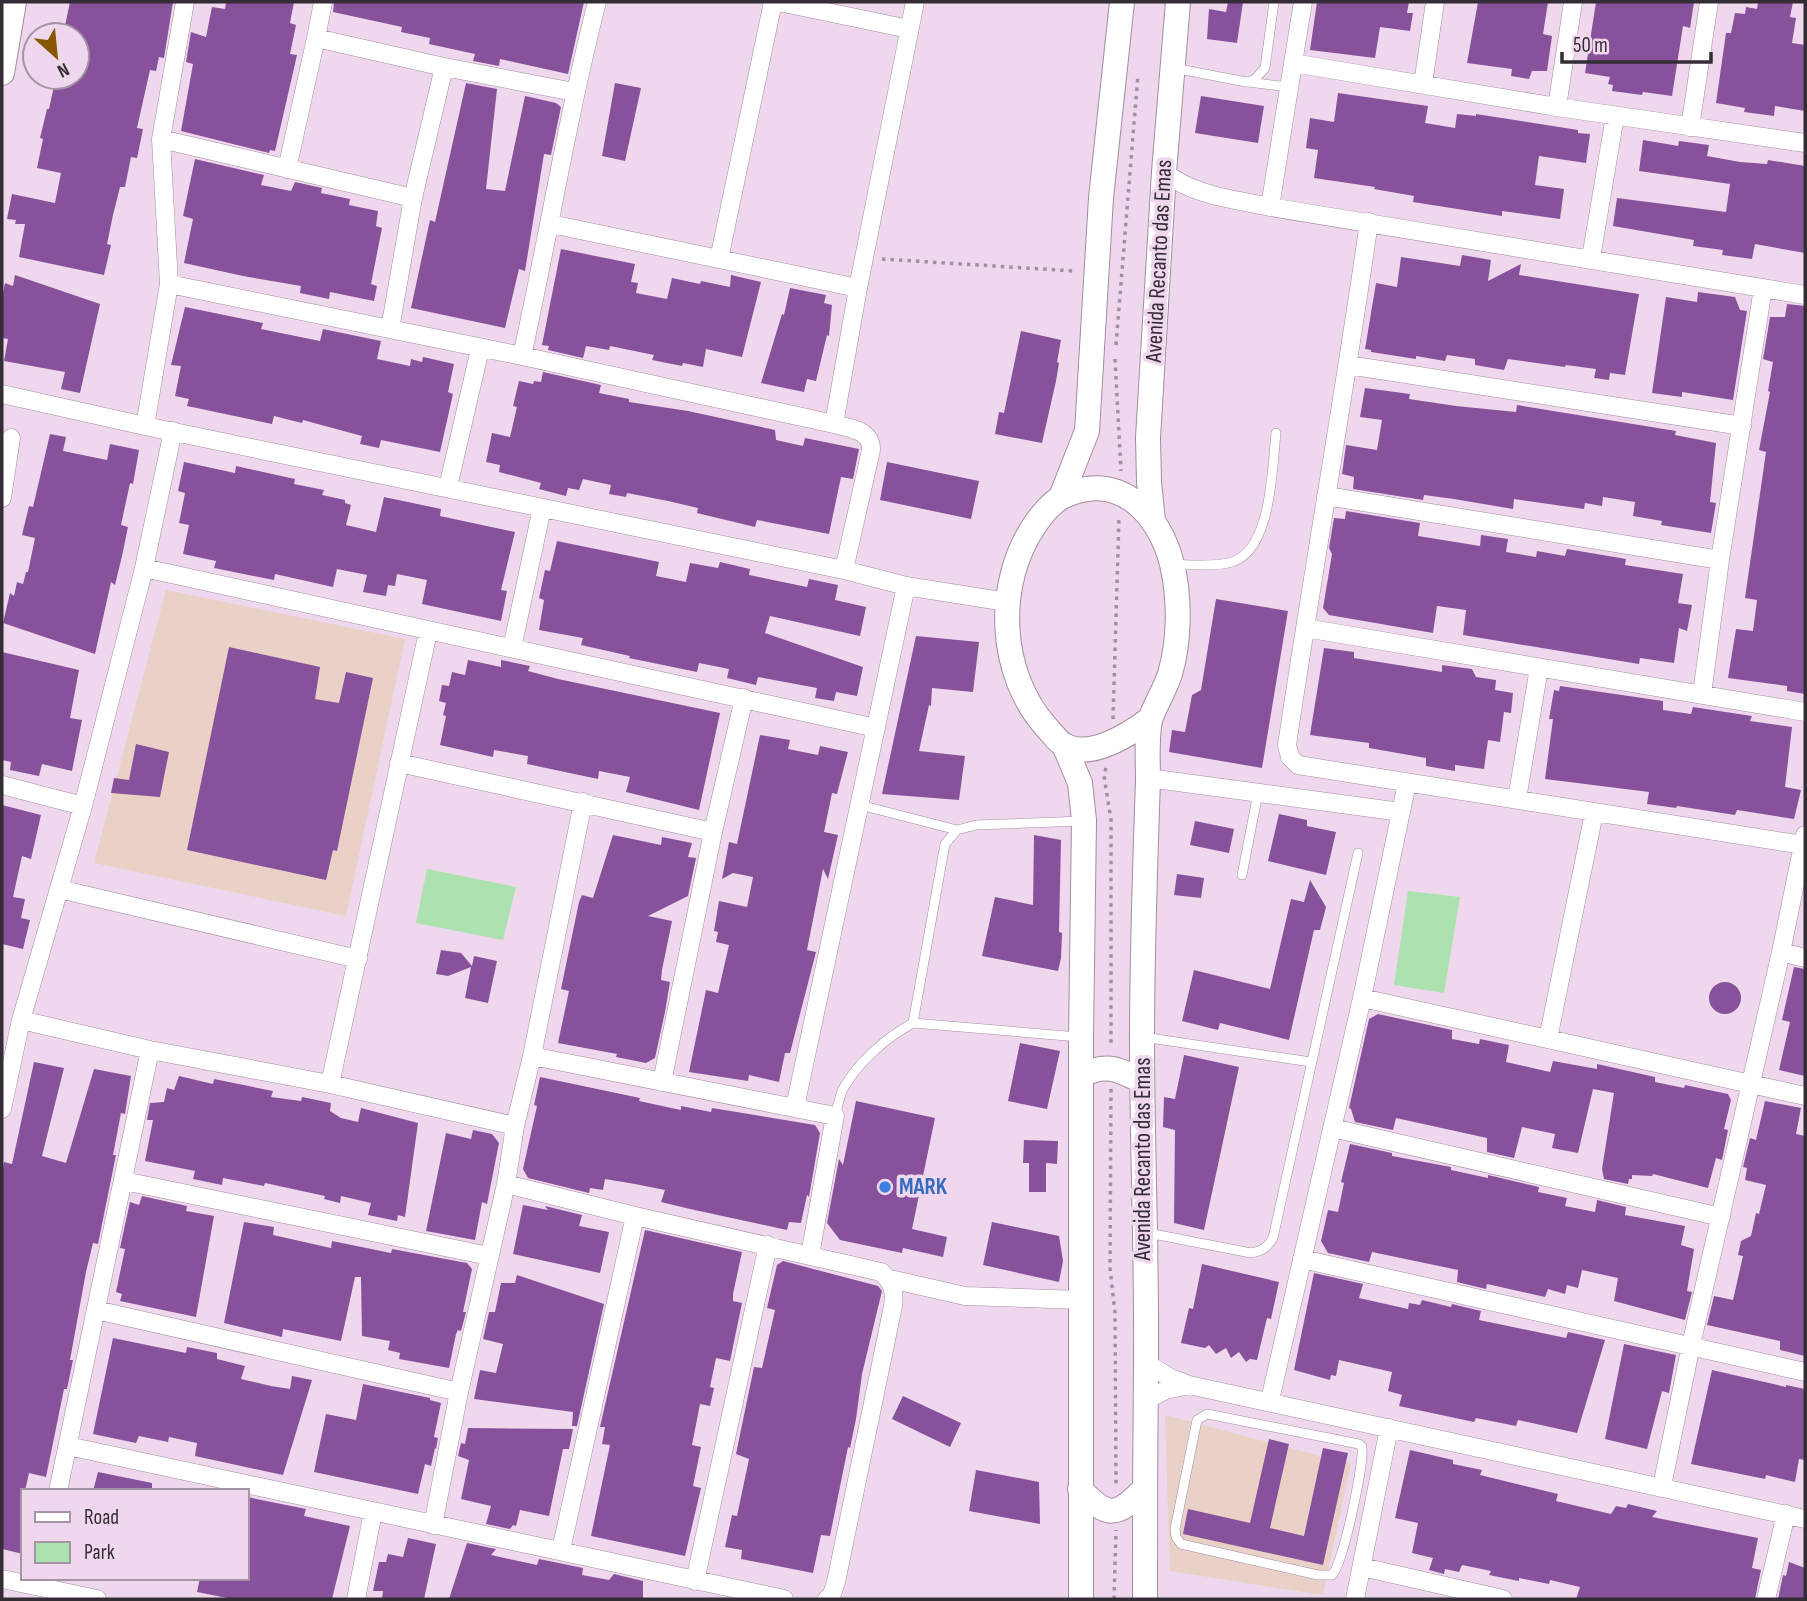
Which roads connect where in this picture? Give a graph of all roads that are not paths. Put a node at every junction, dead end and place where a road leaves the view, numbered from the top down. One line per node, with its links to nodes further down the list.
1 (14, 2): 20 (main road)
2 (185, 2): 28 (street)
3 (323, 2): 16 (street)
4 (597, 2): 24 (street)
5 (773, 2): 39 (street)
6 (779, 2): 15 (street)
7 (915, 2): 15 (street)
8 (1122, 2): 57 (main road)
9 (1178, 2): 19 (main road, Avenida Recanto das Emas)
10 (1274, 2): 21 (lane)
11 (1303, 2): 17 (street)
12 (1435, 2): 22 (street)
13 (1573, 2): 25 (street)
14 (1709, 2): 27 (street)
15 (909, 29): 41 (street)
16 (316, 38): 18 (street); 30 (street)
17 (1293, 63): 22 (street); 23 (street)
18 (444, 67): 24 (street); 33 (street)
19 (1172, 67): 21 (lane); 31 (main road, Avenida Recanto das Emas)
20 (2, 73)
21 (1246, 82): 23 (lane)
22 (1423, 84): 25 (street)
23 (1290, 87): 35 (street)
24 (574, 92): 37 (street)
25 (1557, 107): 26 (street)
26 (1615, 116): 27 (street); 38 (street)
27 (1690, 127): 29 (street)
28 (161, 139): 30 (street); 40 (street)
29 (1805, 142)
30 (287, 169): 33 (street)
31 (1164, 173): 32 (street); 34 (main road, Avenida Recanto das Emas)
32 (1198, 192): 34 (street); 35 (street)
33 (412, 198): 44 (street)
34 (1163, 203): 60 (main road, Avenida Recanto das Emas)
35 (1270, 206): 36 (street)
36 (1369, 222): 38 (street); 47 (street)
37 (551, 224): 39 (street); 46 (street)
38 (1591, 258): 42 (street)
39 (719, 259): 41 (street)
40 (169, 284): 44 (street); 50 (street)
41 (858, 288): 49 (street)
42 (1763, 288): 43 (street); 51 (street)
43 (1805, 295)
44 (390, 329): 45 (street)
45 (480, 349): 46 (street); 55 (street)
46 (522, 356): 49 (street)
47 (1348, 365): 51 (street); 56 (street)
48 (2, 394): 50 (street)
49 (834, 424): 64 (street)
50 (145, 426): 52 (street)
51 (1742, 426): 61 (street)
52 (173, 431): 55 (street); 63 (street)
53 (1276, 433): 62 (lane)
54 (11, 438): 58 (street)
55 (448, 487): 59 (street)
56 (1326, 496): 61 (street); 67 (street)
57 (1061, 497): 60 (main road); 66 (main road)
58 (2, 498)
59 (541, 508): 64 (street); 69 (street)
60 (1153, 520): 62 (main road)
61 (1720, 560): 71 (street)
62 (1172, 565): 74 (main road)
63 (144, 568): 68 (street); 85 (street)
64 (844, 570): 65 (street)
65 (906, 586): 66 (street); 75 (street)
66 (1007, 602): 76 (main road)
67 (1305, 628): 70 (street); 79 (street)
68 (428, 632): 69 (street); 77 (street)
69 (512, 648): 72 (street)
70 (1539, 668): 71 (street); 82 (street)
71 (1702, 694): 73 (street)
72 (744, 698): 75 (street); 90 (street)
73 (1805, 712)
74 (1150, 719): 76 (main road); 78 (main road, Avenida Recanto das Emas)
75 (876, 728): 84 (street)
76 (1064, 745): 88 (main road)
77 (399, 763): 83 (street); 97 (street)
78 (1148, 778): 81 (street); 101 (main road, Avenida Recanto das Emas)
79 (1407, 783): 82 (street); 86 (street)
80 (2, 785): 85 (street)
81 (1258, 793): 86 (street); 93 (lane)
82 (1517, 799): 87 (street)
83 (583, 802): 90 (street); 105 (street)
84 (860, 805): 89 (lane); 113 (street)
85 (83, 806): 94 (street)
86 (1401, 812): 98 (street)
87 (1594, 813): 91 (street); 103 (street)
88 (1084, 820): 89 (lane); 102 (main road)
89 (957, 830): 100 (lane)
90 (713, 832): 109 (street)
91 (1804, 840): 95 (street)
92 (1358, 853): 106 (lane)
93 (1242, 875)
94 (59, 889): 97 (street); 99 (street)
95 (1781, 952): 96 (street); 110 (street)
96 (1805, 958)
97 (358, 959): 111 (street)
98 (1362, 998): 103 (street); 117 (street)
99 (21, 1020): 104 (street); 114 (street)
100 (913, 1023): 102 (lane); 115 (lane)
101 (1142, 1036): 106 (lane); 108 (main road, Avenida Recanto das Emas)
102 (1081, 1037): 107 (main road)
103 (1548, 1039): 110 (street)
104 (149, 1050): 111 (street); 118 (street)
105 (532, 1056): 109 (street); 116 (street)
106 (1311, 1062): 122 (lane)
107 (1081, 1075): 108 (main road); 128 (main road)
108 (1142, 1081): 122 (main road, Avenida Recanto das Emas)
109 (662, 1082): 113 (street)
110 (1751, 1083): 112 (street); 121 (street)
111 (330, 1084): 116 (street)
112 (1805, 1096)
113 (795, 1107): 115 (street)
114 (2, 1109)
115 (835, 1116): 124 (street)
116 (515, 1126): 119 (street)
117 (1332, 1128): 121 (street); 126 (street)
118 (124, 1181): 125 (street); 129 (street)
119 (506, 1184): 120 (street); 125 (street)
120 (635, 1216): 123 (street); 149 (street)
121 (1721, 1217): 130 (street)
122 (1143, 1232): 131 (main road, Avenida Recanto das Emas)
123 (768, 1245): 124 (street); 152 (street)
124 (810, 1255): 127 (street)
125 (489, 1256): 134 (street)
126 (1302, 1259): 130 (street); 135 (street)
127 (890, 1279): 128 (street); 159 (street)
128 (1082, 1300): 142 (main road)
129 (96, 1310): 134 (street); 138 (street)
130 (1691, 1345): 132 (street); 139 (street)
131 (1146, 1363): 133 (street); 136 (main road, Avenida Recanto das Emas)
132 (1805, 1372)
133 (1189, 1385): 135 (street); 136 (street)
134 (460, 1392): 146 (street)
135 (1270, 1401): 137 (street)
136 (1144, 1402): 140 (main road, Avenida Recanto das Emas)
137 (1389, 1428): 139 (street); 148 (street)
138 (68, 1446): 141 (street); 143 (street)
139 (1662, 1486): 144 (street)
140 (1145, 1488): 142 (main road); 161 (main road, Avenida Recanto das Emas)
141 (58, 1489)
142 (1080, 1489): 160 (main road)
143 (373, 1511): 146 (street); 157 (street)
144 (1786, 1514): 145 (street); 163 (street)
145 (1805, 1519)
146 (433, 1525): 149 (street)
147 (1346, 1535): 147 (lane); 148 (lane)
148 (1368, 1540): 150 (street)
149 (561, 1550): 152 (street)
150 (1362, 1567): 155 (street); 162 (street)
151 (2, 1579): 153 (street)
152 (695, 1581): 154 (street)
153 (39, 1583): 156 (street)
154 (739, 1595): 158 (street)
155 (1493, 1598)
156 (97, 1599)
157 (356, 1599)
158 (784, 1599)
159 (827, 1599)
160 (1081, 1599)
161 (1145, 1599)
162 (1355, 1599)
163 (1766, 1599)

